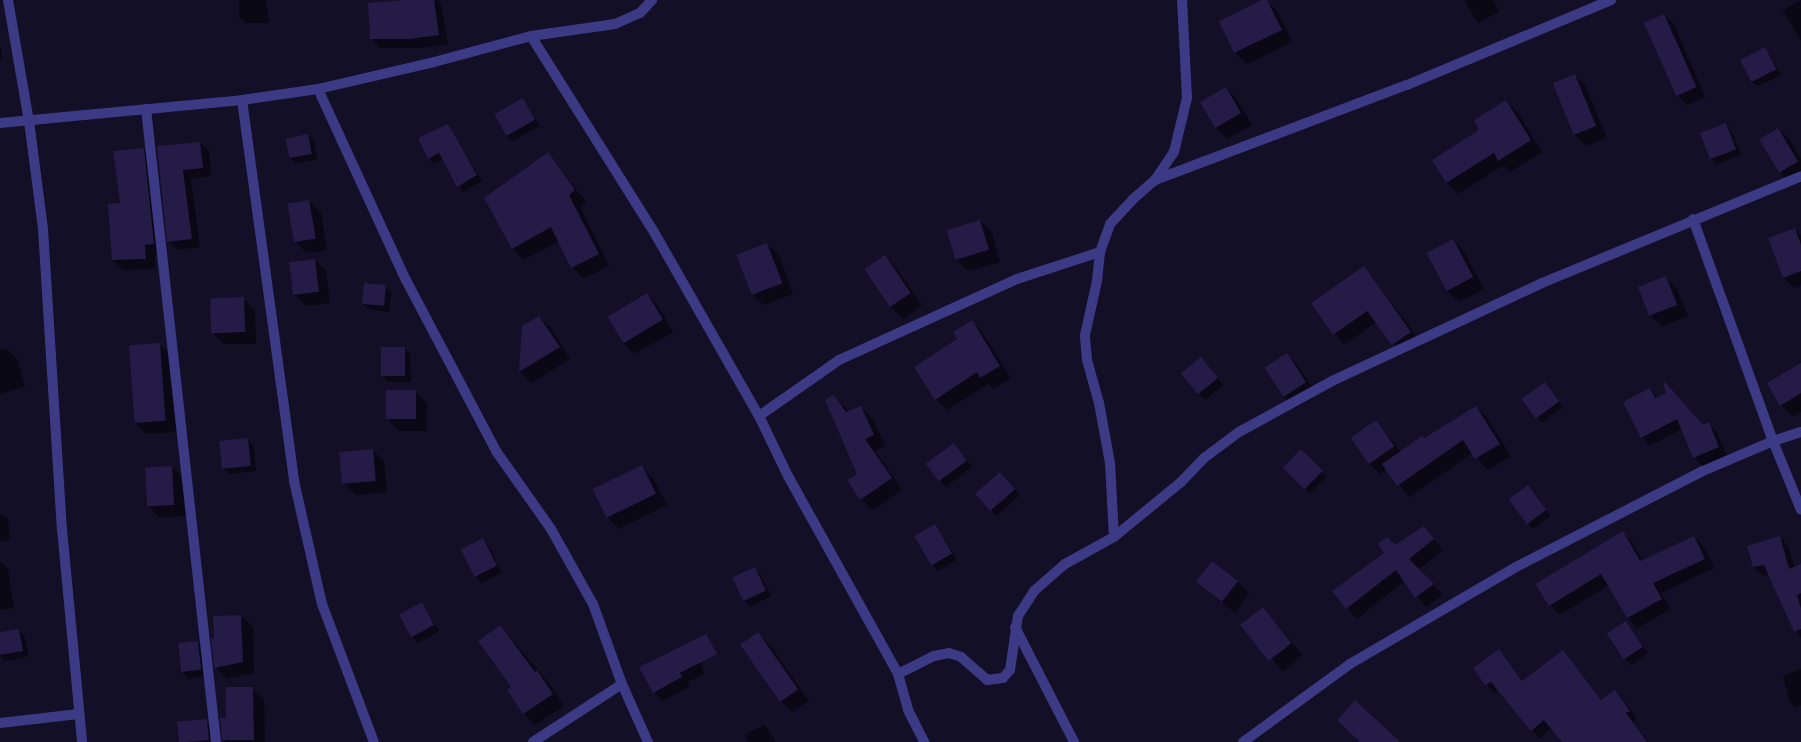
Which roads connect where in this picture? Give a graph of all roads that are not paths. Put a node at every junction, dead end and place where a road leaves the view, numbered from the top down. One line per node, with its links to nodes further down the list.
1 (8, 0): 9 (street)
2 (652, 0): 5 (street)
3 (1182, 0): 12 (street)
4 (1611, 0): 12 (street)
5 (531, 36): 6 (street); 15 (street)
6 (318, 88): 7 (street); 22 (street)
7 (242, 100): 8 (street); 27 (street)
8 (146, 109): 9 (street); 26 (street)
9 (29, 121): 10 (street); 23 (street)
10 (0, 123)
11 (1801, 176): 13 (street)
12 (1155, 180): 14 (street)
13 (1693, 220): 17 (street); 19 (street)
14 (1100, 252): 15 (street); 19 (street)
15 (759, 416): 21 (street)
16 (1801, 432): 17 (street)
17 (1773, 441): 18 (street); 32 (street)
18 (1801, 510)
19 (1114, 537): 20 (street)
20 (1015, 627): 21 (street); 31 (street)
21 (898, 674): 30 (street)
22 (622, 684): 28 (street); 29 (street)
23 (78, 714): 24 (street); 25 (street)
24 (0, 723)
25 (82, 742)
26 (216, 742)
27 (374, 742)
28 (533, 742)
29 (648, 742)
30 (924, 742)
31 (1074, 742)
32 (1243, 742)

